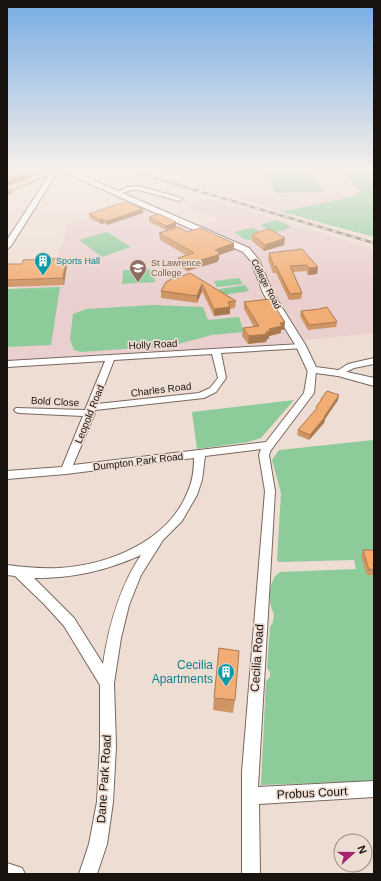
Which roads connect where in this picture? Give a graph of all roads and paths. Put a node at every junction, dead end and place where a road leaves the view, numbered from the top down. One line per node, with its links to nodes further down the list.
1 (31, 209): 3 (street)
2 (153, 209): 4 (street, College Road)
3 (7, 246)
4 (301, 346): 5 (street, Holly Road); 9 (street, College Road)
5 (216, 352): 6 (street, Holly Road); 13 (street, Charles Road)
6 (111, 357): 8 (street, Holly Road); 13 (street, Leopold Road)
7 (374, 361): 10 (street)
8 (7, 364)
9 (312, 370): 10 (street); 14 (street)
10 (338, 373): 11 (street)
11 (374, 382)
12 (19, 410): 13 (street, Bold Close)
13 (91, 410): 16 (street, Leopold Road)
14 (269, 445): 15 (street, Dumpton Park Road); 22 (street, Cecilia Road)
15 (200, 453): 16 (street, Dumpton Park Road); 18 (street)
16 (66, 470): 17 (street, Dumpton Park Road)
17 (7, 475)
18 (158, 539): 19 (street); 20 (street, Dane Park Road)
19 (13, 571): 20 (street)
20 (107, 683): 25 (street, Dane Park Road)
21 (374, 789): 22 (street, Probus Court)
22 (250, 796): 26 (street, Cecilia Road)
23 (7, 872): 24 (street)
24 (16, 874)
25 (88, 874)
26 (251, 874)

